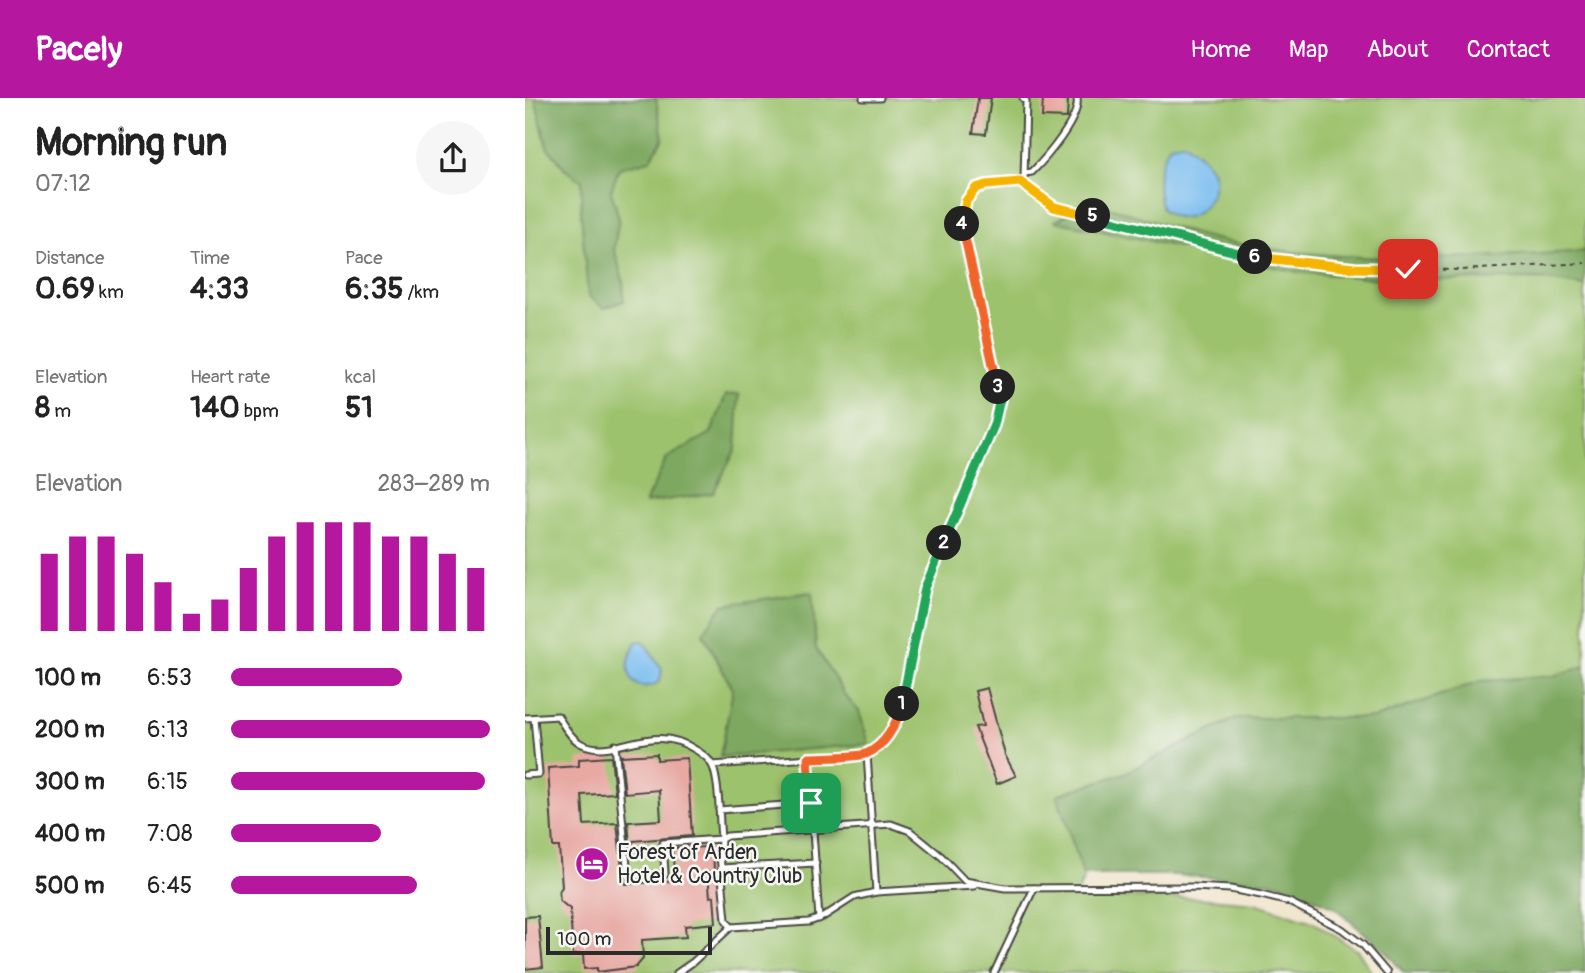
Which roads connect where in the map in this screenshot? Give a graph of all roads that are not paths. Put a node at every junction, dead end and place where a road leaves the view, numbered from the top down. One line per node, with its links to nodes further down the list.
1 (863, 98): 2 (lane)
2 (880, 98)
3 (1023, 98): 5 (lane)
4 (1077, 98): 5 (lane)
5 (1025, 173): 9 (lane)
6 (525, 718): 7 (lane)
7 (534, 718): 8 (lane); 12 (lane)
8 (615, 745): 11 (lane); 17 (lane)
9 (867, 754): 10 (lane); 15 (lane)
10 (808, 758): 11 (lane); 13 (lane)
11 (712, 765): 14 (lane)
12 (525, 775)
13 (811, 803): 14 (lane); 16 (lane)
14 (719, 810): 17 (lane)
15 (872, 825): 16 (lane); 20 (lane); 22 (lane)
16 (814, 830): 17 (lane); 18 (lane)
17 (721, 839): 19 (lane)
18 (816, 863): 19 (lane); 23 (lane)
19 (721, 868): 24 (lane)
20 (980, 885): 21 (lane); 22 (lane)
21 (1034, 888): 28 (lane); 29 (lane)
22 (876, 892): 23 (lane)
23 (819, 919): 24 (lane)
24 (731, 926): 25 (lane)
25 (688, 965): 26 (lane); 27 (lane)
26 (677, 973)
27 (693, 973)
28 (993, 973)
29 (1387, 973)

